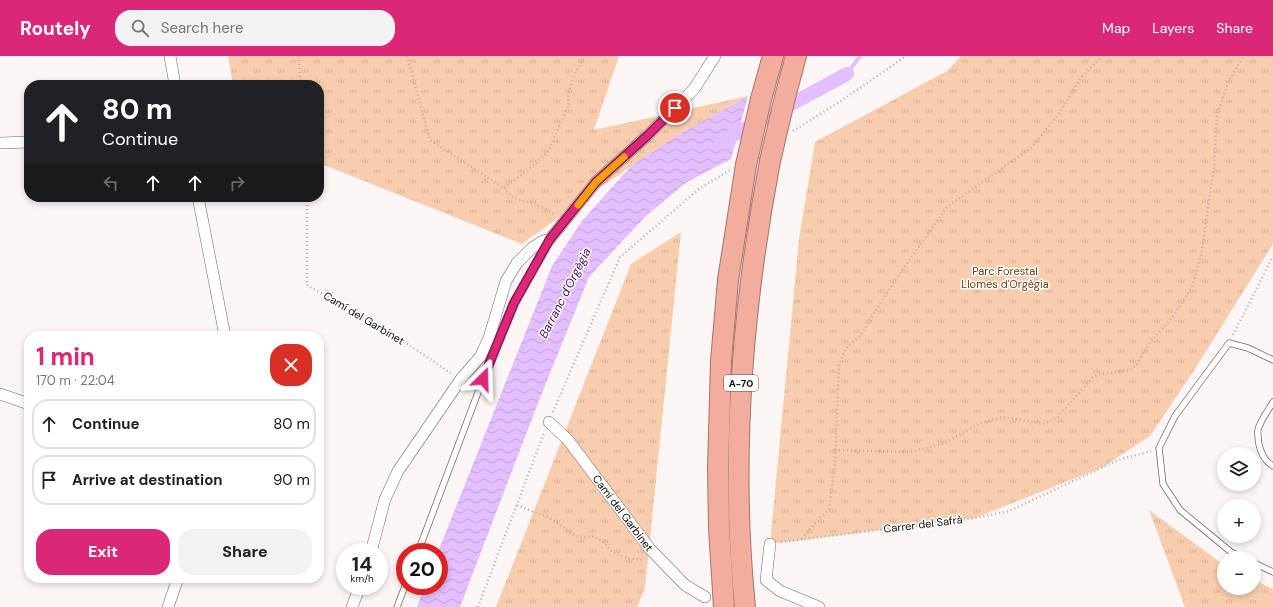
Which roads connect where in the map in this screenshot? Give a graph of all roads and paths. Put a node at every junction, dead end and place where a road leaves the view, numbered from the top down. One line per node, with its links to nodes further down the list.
1 (170, 56): 11 (street)
2 (298, 56): 12 (path)
3 (407, 56): 17 (path)
4 (585, 56): 17 (path)
5 (715, 56): 20 (street)
6 (772, 56): 16 (highway, A-70, bridge)
7 (796, 56): 52 (highway, A-70, bridge)
8 (906, 56): 13 (path)
9 (1102, 56): 32 (path)
10 (1244, 56): 32 (path)
11 (174, 80)
12 (300, 80)
13 (787, 135)
14 (24, 142): 15 (street)
15 (0, 143)
16 (740, 167): 30 (path); 51 (highway, A-70)
17 (504, 188): 20 (path)
18 (199, 202): 23 (street)
19 (307, 202): 26 (path, Camí del Garbinet)
20 (565, 222): 21 (street)
21 (550, 239): 26 (street); 37 (lane)
22 (1273, 256): 24 (path)
23 (224, 331)
24 (1229, 343): 25 (lane); 31 (lane)
25 (1273, 360)
26 (460, 379): 36 (street)
27 (0, 394): 28 (street)
28 (24, 402)
29 (1273, 402): 33 (lane)
30 (548, 422): 34 (path); 40 (street, Camí del Garbinet)
31 (1159, 448): 35 (path, Carrer del Safrà); 39 (lane)
32 (835, 450): 35 (path)
33 (1273, 466)
34 (517, 504): 40 (path); 50 (path)
35 (802, 540): 38 (path, Carrer del Safrà)
36 (373, 543)
37 (421, 543)
38 (770, 544): 53 (street)
39 (1230, 551)
40 (666, 566): 46 (street, Camí del Garbinet)
41 (1261, 566): 42 (lane)
42 (1273, 572)
43 (176, 583): 47 (street)
44 (357, 595): 48 (street)
45 (402, 595): 49 (lane)
46 (704, 597)
47 (168, 607)
48 (352, 607)
49 (398, 607)
50 (478, 607)
51 (724, 607)
52 (745, 607)
53 (819, 607)

